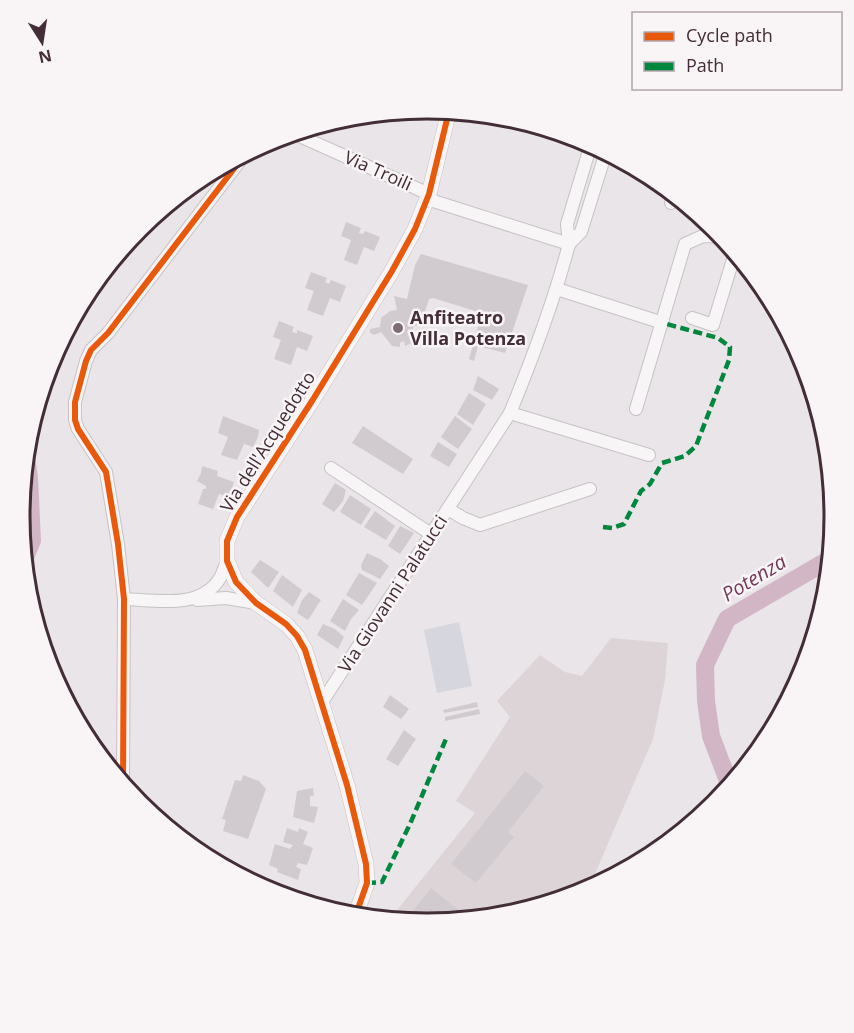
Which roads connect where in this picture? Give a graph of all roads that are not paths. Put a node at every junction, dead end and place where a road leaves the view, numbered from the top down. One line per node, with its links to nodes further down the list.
1 (447, 120): 6 (street, Via dell'Acquedotto)
2 (306, 139): 6 (street, Via Troili)
3 (588, 154): 8 (street)
4 (604, 160): 8 (street)
5 (232, 171): 21 (street)
6 (428, 196): 8 (street, Via Troili); 20 (street, Via dell'Acquedotto)
7 (708, 236): 12 (street)
8 (569, 244): 10 (street, Via Giovanni Palatucci)
9 (732, 263): 11 (street)
10 (557, 289): 12 (street); 14 (street, Via Giovanni Palatucci)
11 (692, 318)
12 (663, 323): 13 (street)
13 (636, 409)
14 (510, 413): 15 (street); 18 (street, Via Giovanni Palatucci)
15 (649, 455)
16 (331, 468): 19 (street)
17 (590, 489): 18 (street, Via Giovanni Palatucci)
18 (448, 509): 19 (street, Via Giovanni Palatucci)
19 (431, 534): 25 (street, Via Giovanni Palatucci)
20 (227, 561): 22 (street); 23 (street)
21 (124, 599): 22 (street); 27 (street)
22 (190, 600): 23 (street)
23 (256, 603): 24 (street)
24 (314, 677): 25 (street, Via Giovanni Palatucci); 26 (street)
25 (338, 679): 26 (street, Via Giovanni Palatucci)
26 (322, 702): 28 (street)
27 (123, 771)
28 (358, 907)

